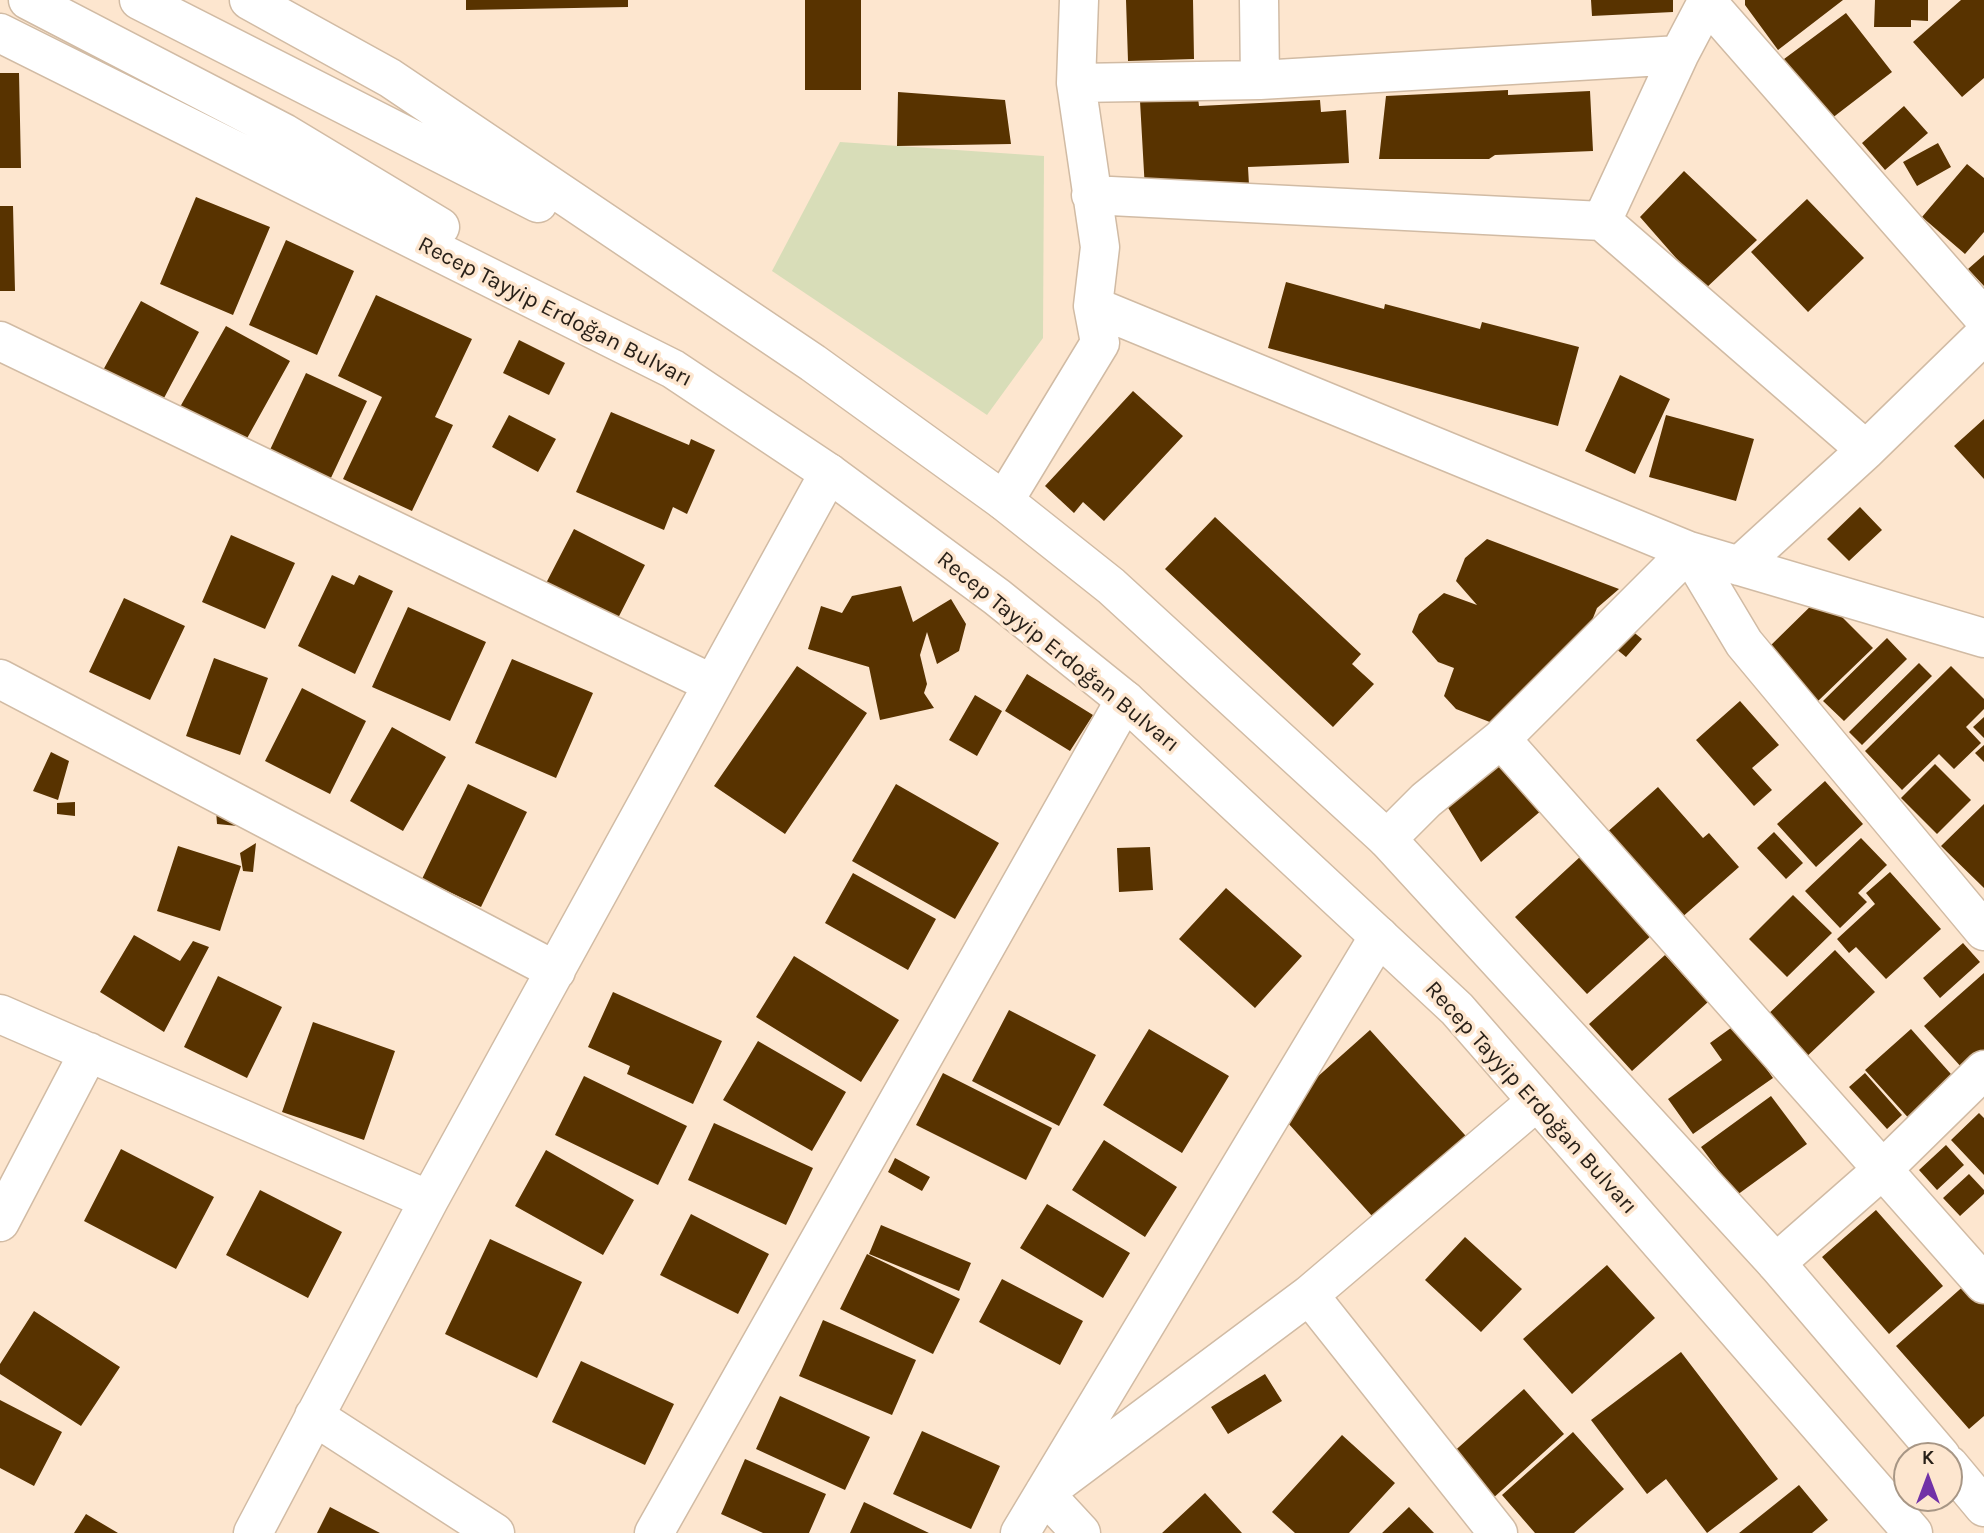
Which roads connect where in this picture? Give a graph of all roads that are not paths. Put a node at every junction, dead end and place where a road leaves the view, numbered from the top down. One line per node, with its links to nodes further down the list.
1 (28, 0): 18 (street)
2 (139, 0): 17 (street)
3 (249, 0): 17 (street)
4 (1079, 0): 10 (street)
5 (1259, 0): 9 (street)
6 (1708, 2): 8 (street); 14 (street)
7 (0, 33): 18 (street, Recep Tayyip Erdoğan Bulvarı)
8 (1679, 55): 9 (street); 12 (street)
9 (1260, 80): 10 (street)
10 (1076, 83): 11 (street)
11 (1091, 195): 12 (street); 13 (street)
12 (1602, 220): 19 (street)
13 (1093, 306): 21 (street); 22 (street)
14 (1984, 318)
15 (1984, 335): 19 (street)
16 (0, 341): 26 (street)
17 (813, 363): 21 (street)
18 (673, 369): 20 (street, Recep Tayyip Erdoğan Bulvarı)
19 (1866, 450): 23 (street)
20 (829, 473): 26 (street); 27 (street, Recep Tayyip Erdoğan Bulvarı)
21 (1004, 501): 29 (street)
22 (1689, 551): 23 (street); 28 (street); 30 (street)
23 (1740, 566): 24 (street)
24 (1984, 638)
25 (0, 679): 32 (street)
26 (713, 684): 32 (street)
27 (1125, 700): 31 (street, Recep Tayyip Erdoğan Bulvarı); 50 (street)
28 (1501, 739): 29 (street); 37 (street)
29 (1387, 839): 40 (street)
30 (1984, 931)
31 (1379, 936): 36 (street, Recep Tayyip Erdoğan Bulvarı); 46 (street)
32 (556, 971): 38 (street)
33 (0, 1014): 34 (street)
34 (89, 1052): 38 (street); 39 (street)
35 (1984, 1070): 37 (street)
36 (1537, 1101): 42 (street); 54 (street, Recep Tayyip Erdoğan Bulvarı)
37 (1882, 1170): 40 (street); 41 (street)
38 (429, 1200): 43 (street)
39 (0, 1222)
40 (1776, 1263): 44 (street)
41 (1984, 1284)
42 (1308, 1295): 46 (street); 53 (street)
43 (314, 1416): 48 (street); 49 (street)
44 (1929, 1442)
45 (1963, 1482): 47 (street)
46 (1044, 1493): 51 (street); 52 (street)
47 (1984, 1507)
48 (253, 1533)
49 (495, 1533)
50 (654, 1533)
51 (1020, 1533)
52 (1081, 1533)
53 (1498, 1533)
54 (1913, 1533)

